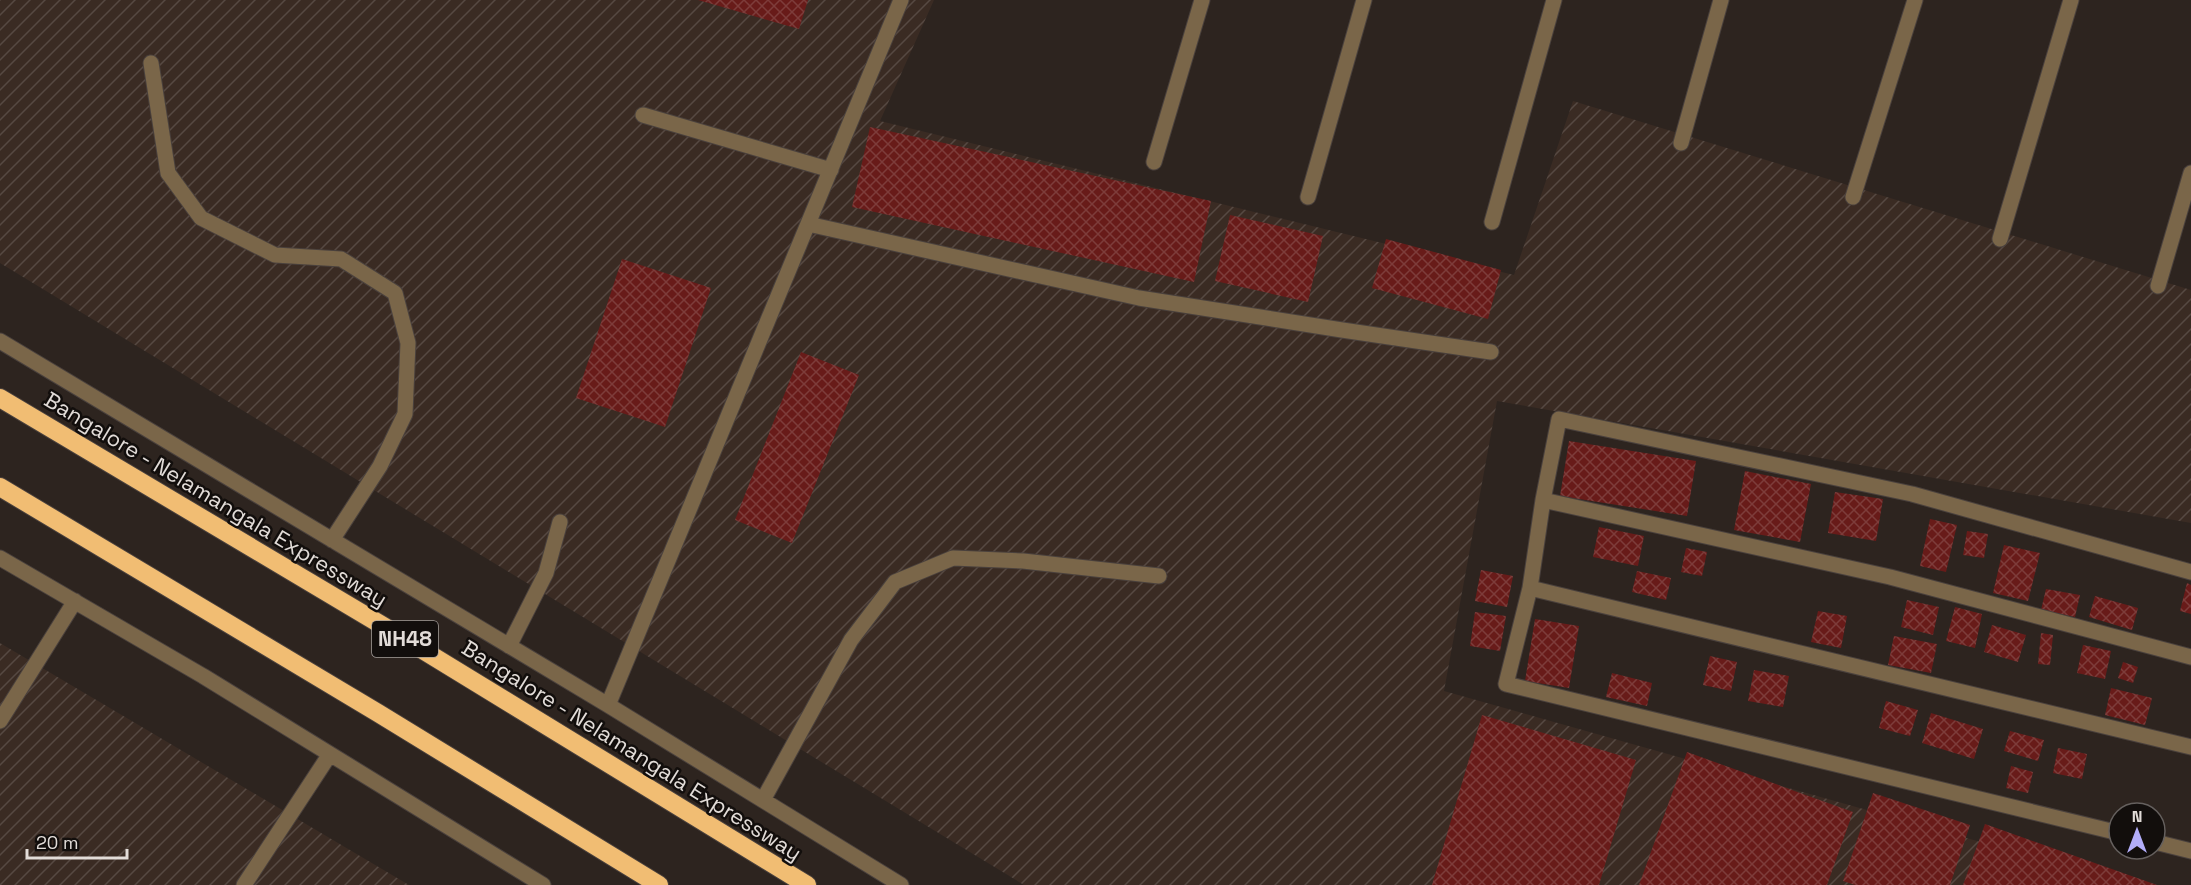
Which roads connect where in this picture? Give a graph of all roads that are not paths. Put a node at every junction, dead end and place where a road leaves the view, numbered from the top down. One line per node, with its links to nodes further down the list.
1 (901, 0): 12 (street)
2 (1202, 0): 11 (street)
3 (1364, 0): 14 (street)
4 (1554, 0): 16 (street)
5 (1721, 0): 10 (street)
6 (1915, 0): 15 (street)
7 (2072, 0): 18 (street)
8 (150, 63): 26 (street)
9 (643, 114): 12 (street)
10 (1681, 143)
11 (1154, 162)
12 (831, 170): 17 (street)
13 (2191, 172): 19 (street)
14 (1308, 197)
15 (1853, 197)
16 (1492, 222)
17 (808, 224): 21 (street); 34 (street)
18 (2000, 239)
19 (2158, 286)
20 (0, 341): 26 (street)
21 (1491, 351)
22 (0, 398): 45 (highway, Bangalore - Nelamangala Expressway / NH48)
23 (0, 487): 44 (highway)
24 (1543, 500): 28 (street); 30 (street); 33 (street)
25 (560, 522): 32 (street)
26 (332, 540): 32 (street)
27 (3, 565): 31 (street)
28 (2191, 572)
29 (1159, 576): 38 (street)
30 (1530, 588): 36 (street); 39 (street)
31 (75, 601): 35 (street); 37 (street)
32 (509, 646): 34 (street)
33 (2191, 657)
34 (608, 705): 38 (street)
35 (0, 721)
36 (2191, 747)
37 (330, 754): 42 (street); 43 (street)
38 (763, 800): 46 (street)
39 (2107, 830)
40 (2167, 845): 41 (street)
41 (2191, 851)
42 (244, 885)
43 (543, 885)
44 (659, 885)
45 (807, 885)
46 (901, 885)

